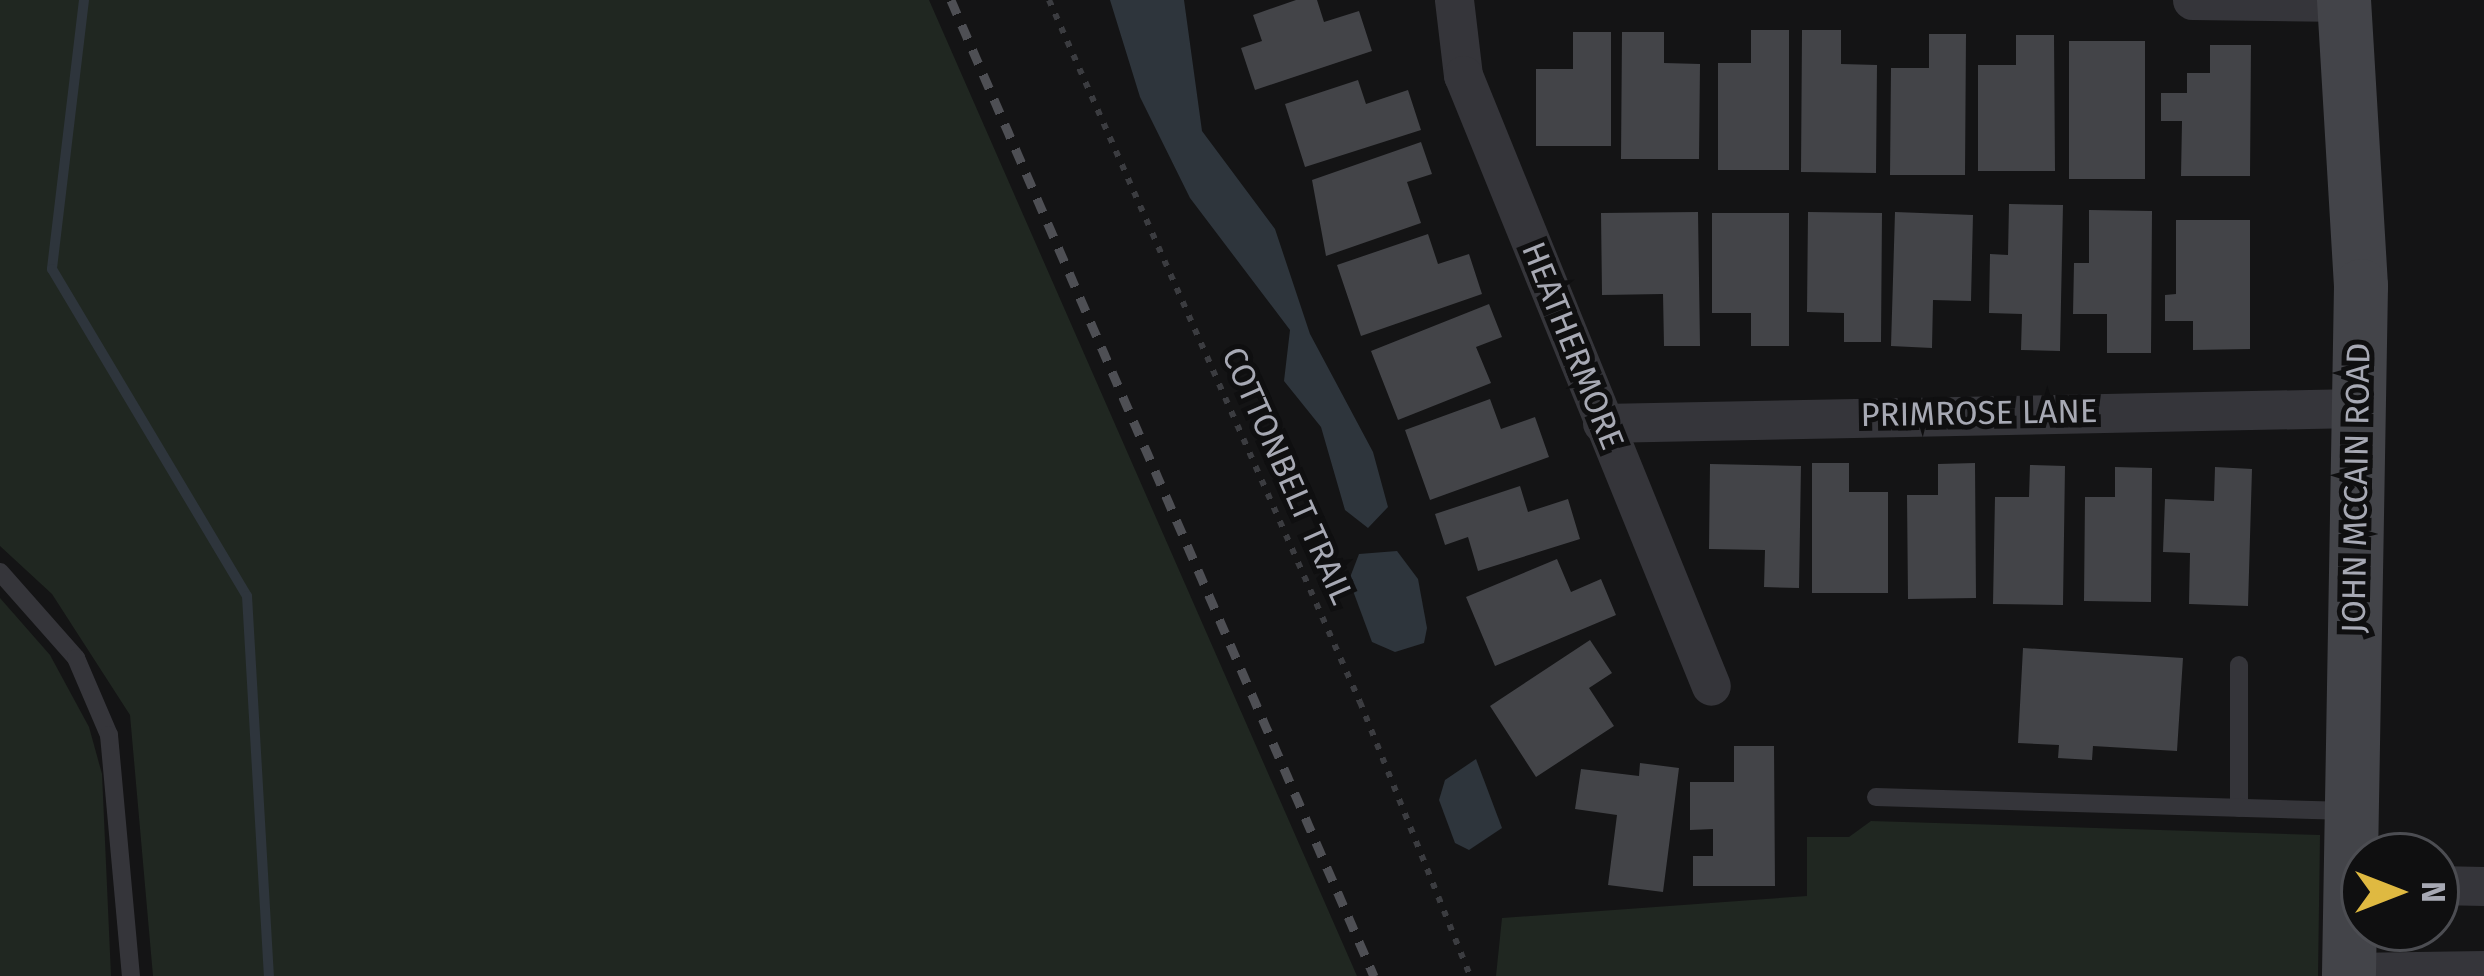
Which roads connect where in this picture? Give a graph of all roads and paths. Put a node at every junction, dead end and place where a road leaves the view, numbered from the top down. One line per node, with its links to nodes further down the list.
1 (1049, 0): 17 (path, COTTONBELT TRAIL)
2 (1454, 0): 6 (street, HEATHERMORE)
3 (2192, 0): 4 (street)
4 (2344, 1): 5 (main road, JOHN MCCAIN ROAD)
5 (2356, 408): 6 (street, PRIMROSE LANE); 12 (main road, JOHN MCCAIN ROAD)
6 (1602, 423): 9 (street, HEATHERMORE)
7 (0, 572): 16 (lane)
8 (2240, 665): 11 (lane)
9 (1711, 686)
10 (1876, 797): 11 (lane)
11 (2240, 808): 12 (lane)
12 (2353, 812): 13 (main road, JOHN MCCAIN ROAD)
13 (2355, 832)
14 (2484, 970): 15 (street)
15 (2349, 974)
16 (130, 976)
17 (1470, 976)

